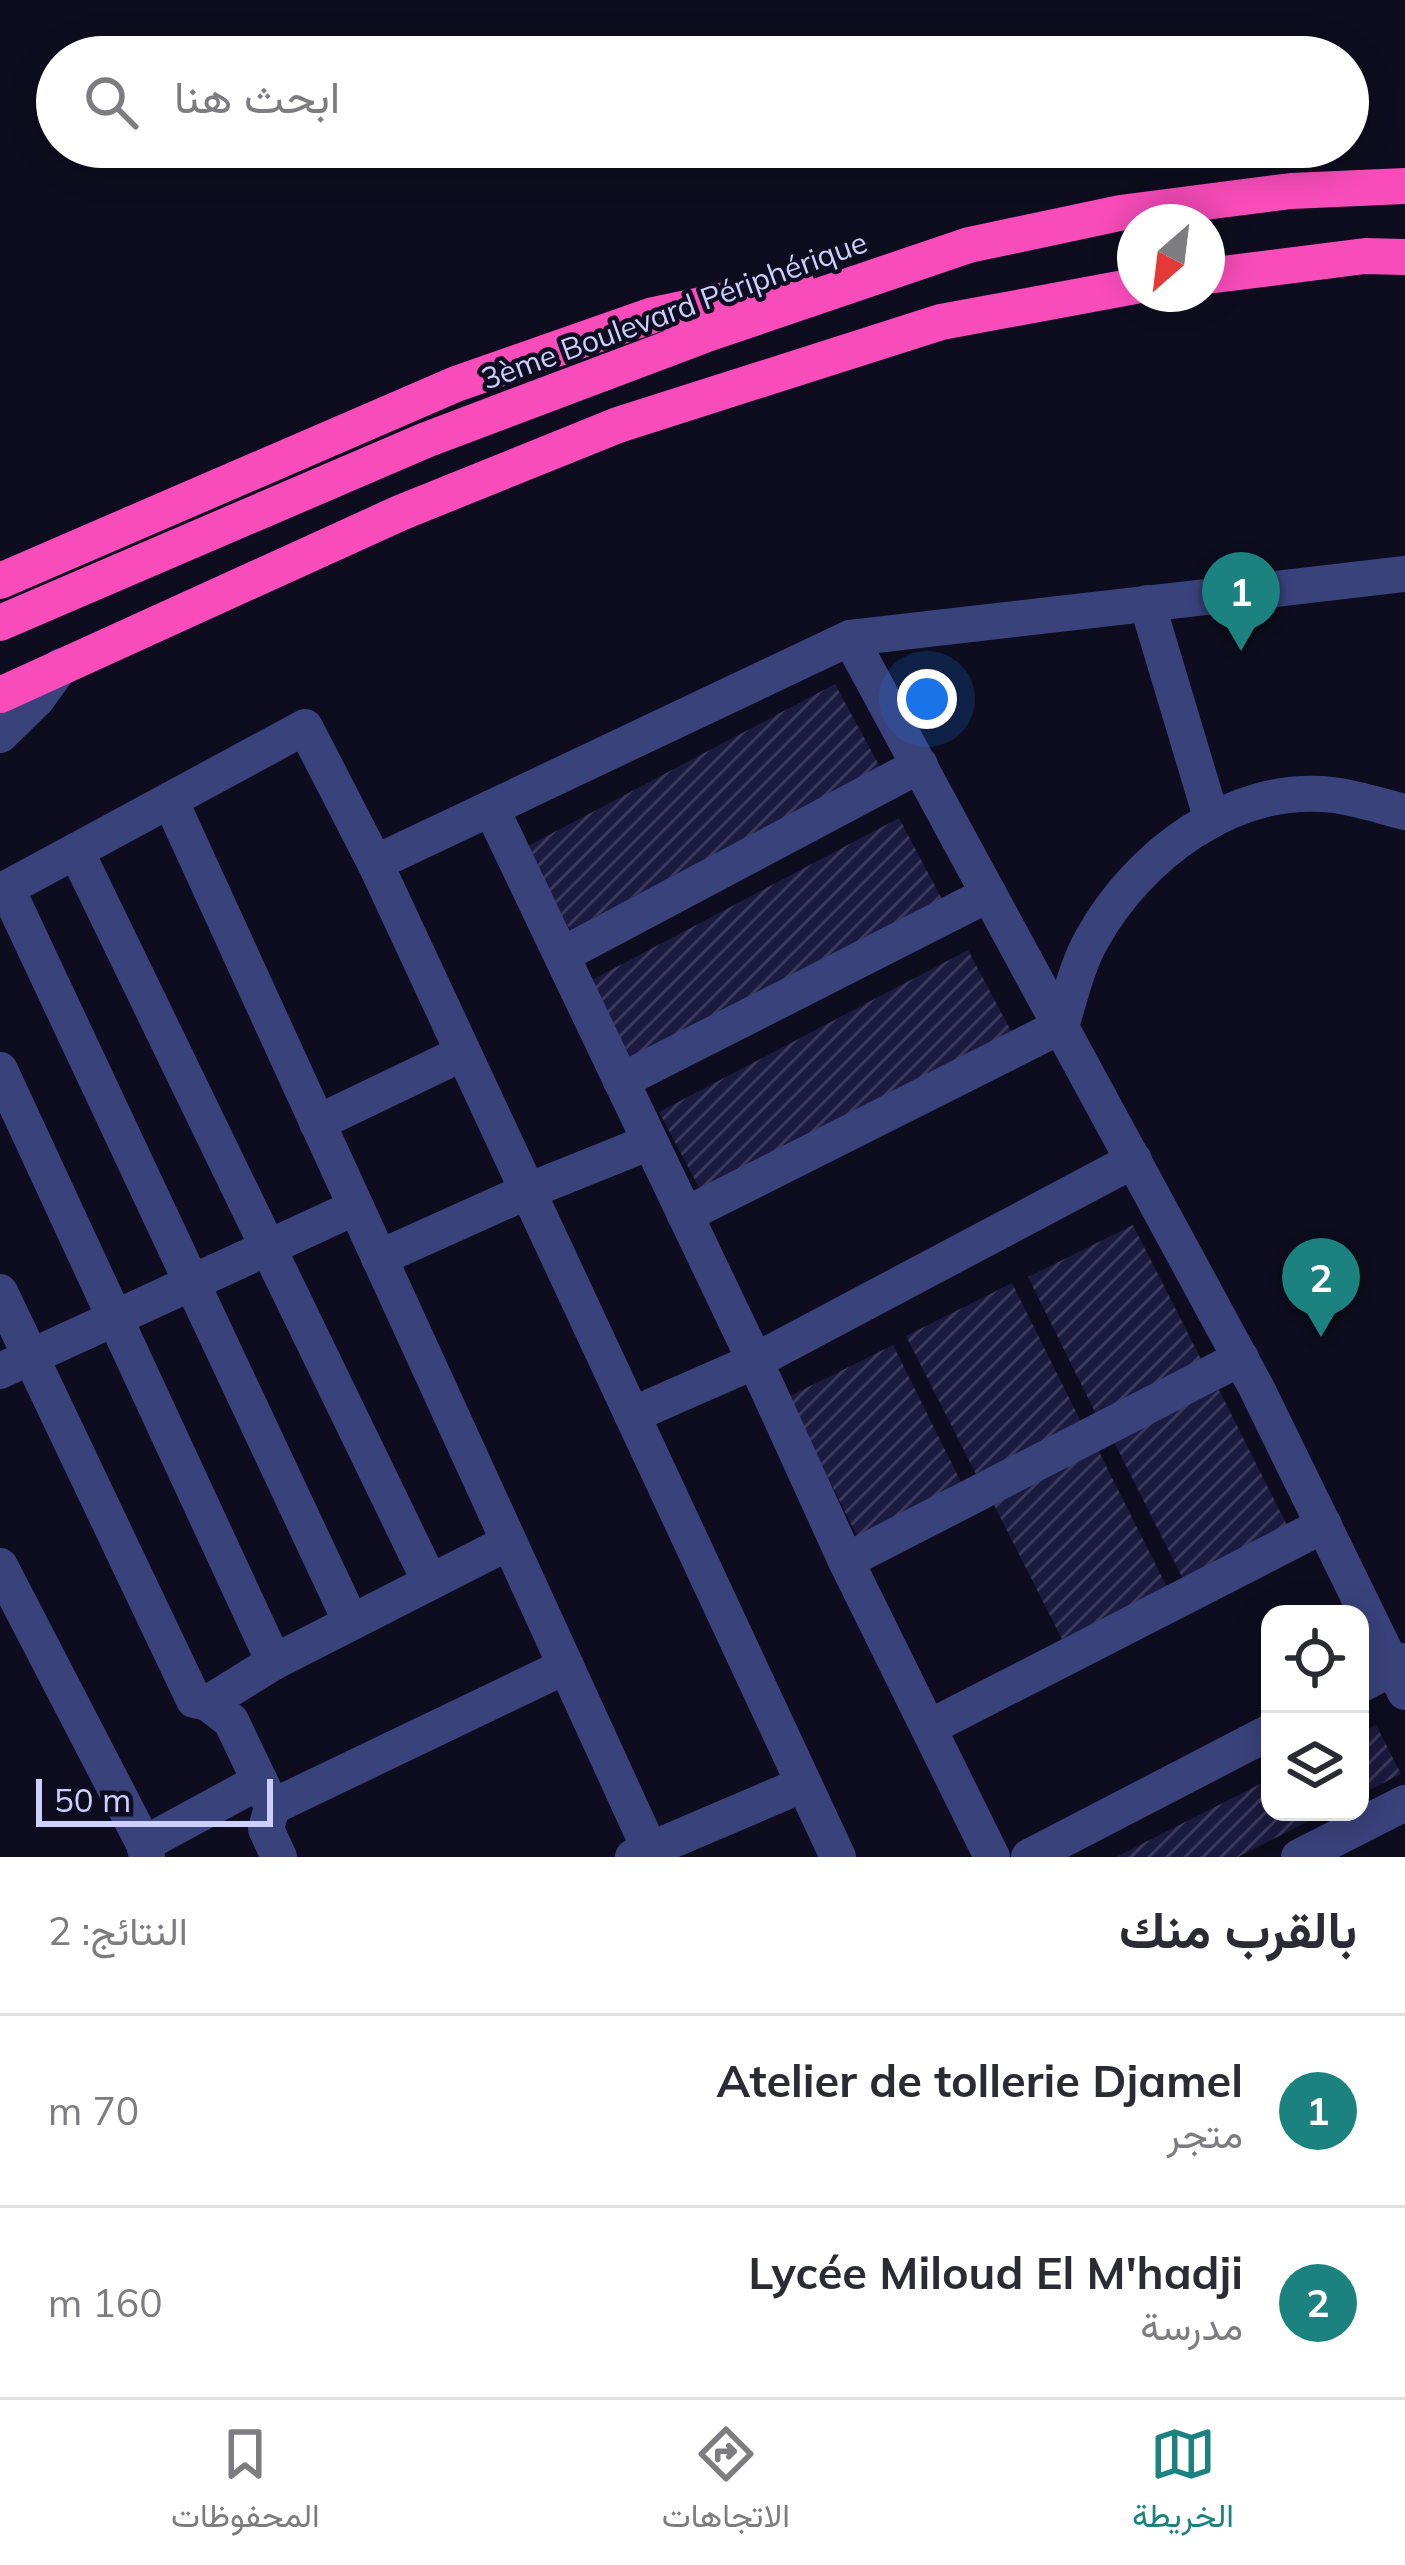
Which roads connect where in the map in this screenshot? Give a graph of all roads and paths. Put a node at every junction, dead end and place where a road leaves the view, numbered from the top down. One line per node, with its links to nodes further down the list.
1 (1405, 186): 3 (highway, 3ème Boulevard Périphérique)
2 (1405, 257): 4 (highway)
3 (878, 274): 7 (highway); 9 (highway, 3ème Boulevard Périphérique)
4 (1225, 274)
5 (1117, 289): 11 (highway)
6 (1405, 574): 8 (street)
7 (0, 580)
8 (1147, 604): 10 (street); 18 (street)
9 (0, 623)
10 (850, 638): 14 (street); 16 (street)
11 (61, 667): 12 (highway); 13 (street)
12 (0, 695)
13 (0, 735)
14 (920, 765): 22 (street); 23 (street)
15 (170, 800): 19 (street); 20 (street); 28 (street)
16 (491, 808): 20 (street); 23 (street)
17 (1405, 812): 18 (street)
18 (1212, 820): 24 (street)
19 (76, 851): 21 (street); 34 (street)
20 (375, 863): 25 (street)
21 (3, 890): 36 (street)
22 (989, 894): 24 (street); 27 (street)
23 (562, 955): 27 (street)
24 (1060, 1026): 30 (street); 33 (street)
25 (463, 1053): 28 (street); 31 (street)
26 (0, 1070): 38 (street)
27 (621, 1081): 29 (street)
28 (317, 1123): 32 (street)
29 (650, 1142): 31 (street); 33 (street)
30 (1134, 1160): 39 (street); 40 (street)
31 (528, 1191): 35 (street); 42 (street)
32 (356, 1208): 34 (street); 35 (street)
33 (685, 1214): 40 (street)
34 (267, 1247): 36 (street); 47 (street)
35 (379, 1258): 44 (street)
36 (192, 1282): 38 (street); 48 (street)
37 (0, 1292): 41 (street)
38 (116, 1317): 41 (street); 49 (street)
39 (1241, 1358): 43 (street); 45 (street)
40 (755, 1360): 42 (street); 45 (street)
41 (15, 1364): 53 (street)
42 (632, 1415): 56 (street)
43 (1324, 1525): 51 (street); 54 (street)
44 (509, 1542): 47 (street); 50 (street)
45 (846, 1561): 54 (street)
46 (0, 1565): 59 (street)
47 (430, 1582): 48 (street)
48 (351, 1622): 49 (street)
49 (274, 1662): 53 (street)
50 (566, 1666): 57 (street); 60 (street)
51 (1401, 1673): 52 (street)
52 (1369, 1682)
53 (208, 1703): 57 (street)
54 (930, 1727): 63 (street)
55 (1261, 1737): 64 (street)
56 (803, 1784): 60 (street); 62 (street)
57 (266, 1794): 59 (street); 61 (street)
58 (1405, 1803): 65 (street)
59 (145, 1850)
60 (642, 1854)
61 (279, 1857)
62 (838, 1857)
63 (992, 1857)
64 (1029, 1857)
65 (1299, 1857)

